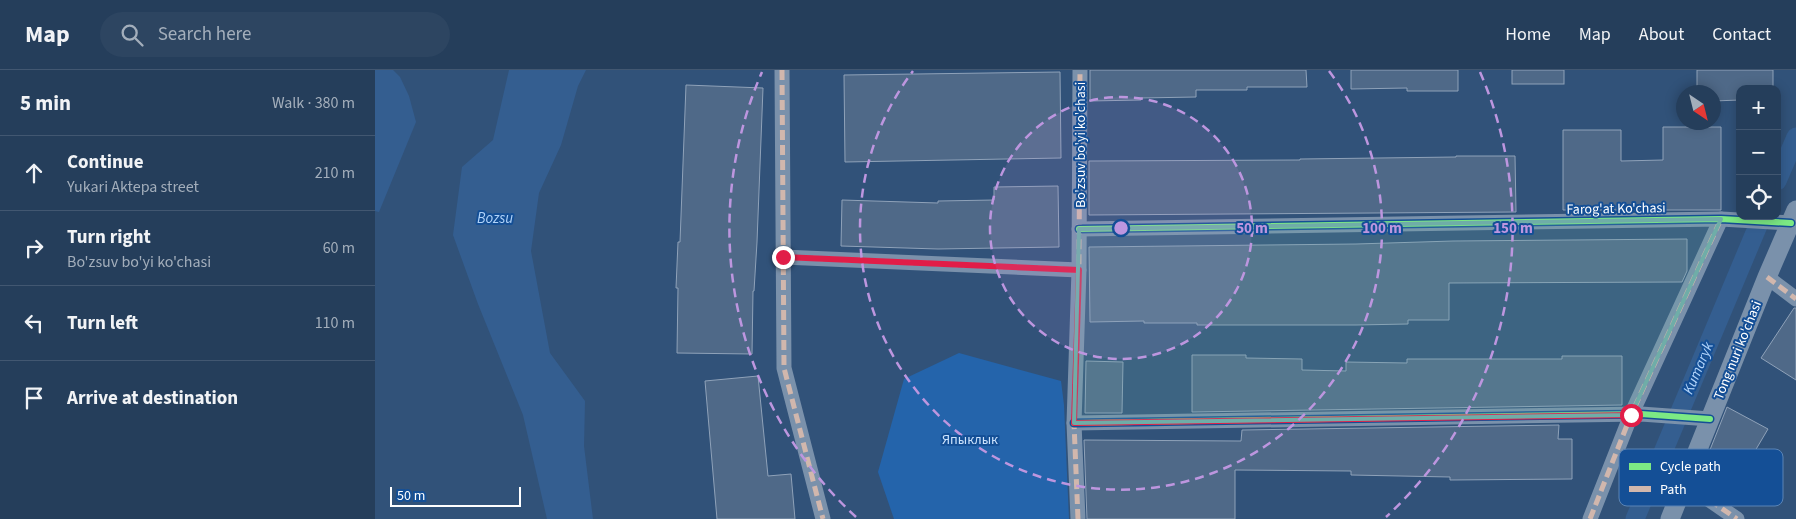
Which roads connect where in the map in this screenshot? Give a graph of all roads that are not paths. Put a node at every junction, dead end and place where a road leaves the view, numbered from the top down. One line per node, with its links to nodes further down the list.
1 (781, 70): 6 (street)
2 (1080, 70): 5 (street, Bo'zsuv bo'yi ko'chasi)
3 (1793, 216): 4 (street, Farog'at Ko'chasi); 8 (street, Tong nuri ko'chasi)
4 (1727, 219): 5 (street, Farog'at Ko'chasi); 10 (street)
5 (1079, 229): 7 (street, Bo'zsuv bo'yi ko'chasi)
6 (783, 257): 7 (street); 18 (street)
7 (1079, 270): 12 (street, Bo'zsuv bo'yi ko'chasi)
8 (1767, 276): 9 (street); 11 (street, Tong nuri ko'chasi)
9 (1796, 299)
10 (1636, 414): 11 (street); 12 (street); 13 (street)
11 (1710, 419): 14 (street, Tong nuri ko'chasi)
12 (1074, 423): 19 (street, Bo'zsuv bo'yi ko'chasi)
13 (1621, 449)
14 (1698, 449)
15 (1619, 453): 20 (street)
16 (1675, 506): 21 (street, Tong nuri ko'chasi)
17 (1718, 506): 22 (street)
18 (823, 519)
19 (1078, 519)
20 (1590, 519)
21 (1670, 519)
22 (1737, 519)

